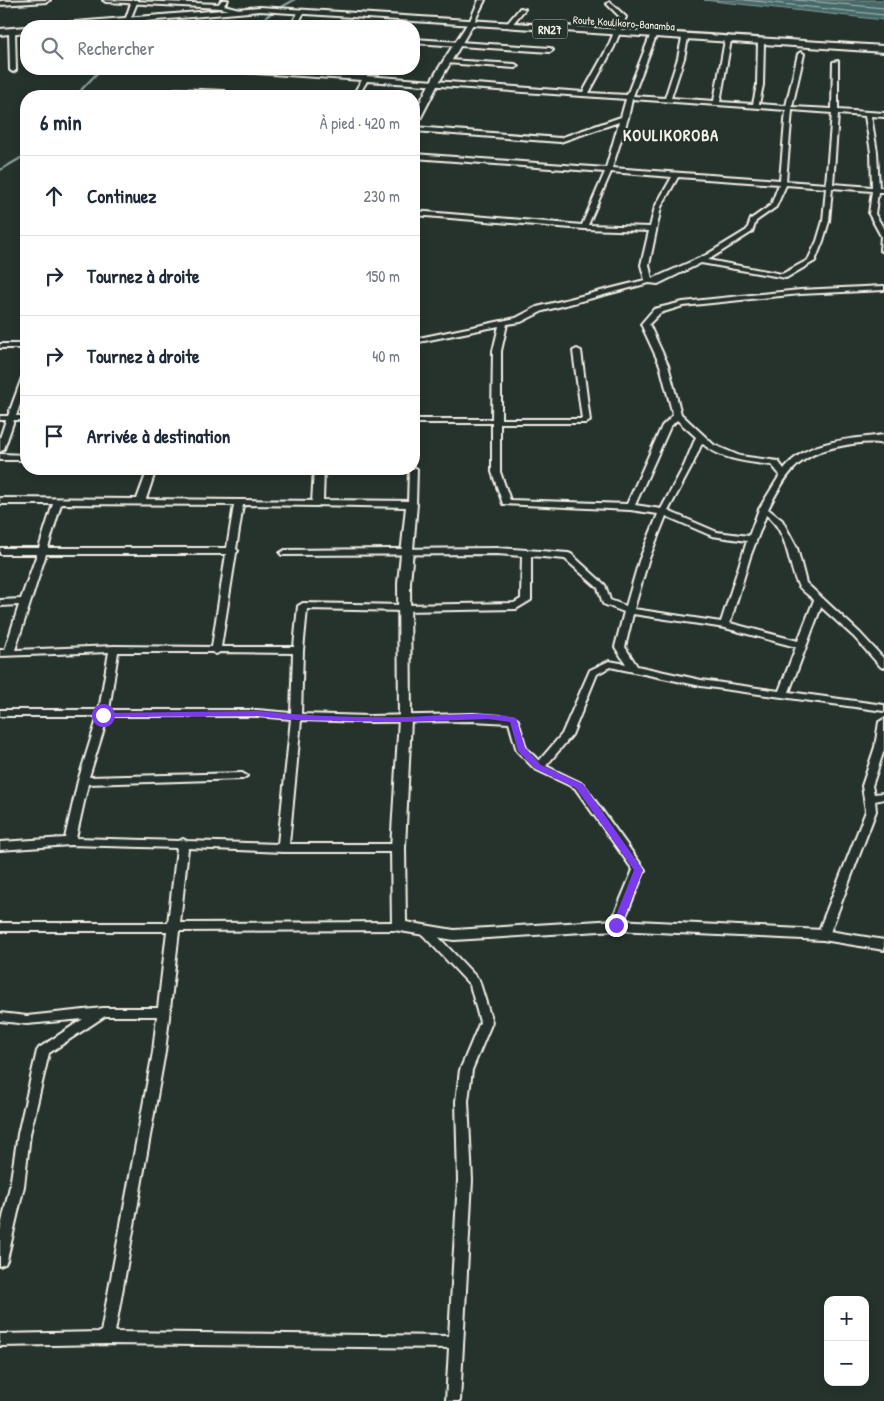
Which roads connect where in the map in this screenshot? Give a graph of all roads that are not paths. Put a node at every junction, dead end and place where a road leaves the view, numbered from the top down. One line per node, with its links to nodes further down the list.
1 (47, 0): 5 (street)
2 (106, 0): 4 (street)
3 (482, 0): 15 (street)
4 (135, 1): 6 (street); 11 (street)
5 (0, 3)
6 (223, 3): 9 (street)
7 (610, 4): 20 (street)
8 (522, 8): 16 (street)
9 (240, 10): 10 (main road, Route Koulikoro-Banamba / RN27); 11 (main road, RN27)
10 (301, 12): 12 (street); 13 (main road, Route Koulikoro-Banamba / RN27)
11 (127, 20)
12 (297, 20)
13 (414, 20)
14 (420, 20): 15 (main road, Route Koulikoro-Banamba / RN27)
15 (470, 24): 16 (main road, Route Koulikoro-Banamba / RN27); 26 (street)
16 (508, 26): 20 (main road, Route Koulikoro-Banamba / RN27)
17 (20, 30): 18 (main road)
18 (12, 31): 19 (main road); 33 (street)
19 (0, 32)
20 (616, 34): 21 (main road, Route Koulikoro-Banamba / RN27); 38 (street)
21 (653, 36): 22 (main road, Route Koulikoro-Banamba / RN27); 39 (street)
22 (685, 38): 23 (main road, Route Koulikoro-Banamba / RN27); 40 (street)
23 (728, 40): 25 (main road, Route Koulikoro-Banamba / RN27); 41 (street)
24 (420, 41): 26 (street)
25 (761, 42): 27 (main road, Route Koulikoro-Banamba / RN27); 42 (street)
26 (458, 44): 28 (street); 30 (street)
27 (884, 49)
28 (550, 50)
29 (801, 54): 43 (street)
30 (448, 62): 32 (street); 36 (street)
31 (836, 62): 45 (street)
32 (515, 66)
33 (14, 70)
34 (320, 75): 35 (street)
35 (366, 78): 36 (street); 37 (street)
36 (434, 84): 38 (street); 44 (street)
37 (359, 90)
38 (586, 93): 39 (street)
39 (630, 96): 40 (street); 48 (street)
40 (668, 99): 41 (street)
41 (717, 104): 42 (street)
42 (755, 106): 43 (street)
43 (789, 108): 45 (street); 53 (street)
44 (420, 110)
45 (833, 111): 46 (street); 55 (street)
46 (868, 114): 47 (street); 56 (street)
47 (884, 115)
48 (625, 118): 49 (street); 51 (street)
49 (420, 129)
50 (420, 156): 51 (street)
51 (609, 169): 52 (street); 58 (street)
52 (676, 175): 53 (street); 59 (street)
53 (783, 183): 55 (street); 62 (street)
54 (884, 183): 56 (street)
55 (829, 186): 56 (street); 62 (street)
56 (881, 190): 60 (street)
57 (420, 213): 58 (street)
58 (584, 227): 59 (street)
59 (653, 229): 63 (street)
60 (884, 236): 61 (street)
61 (884, 250)
62 (700, 261): 63 (street)
63 (649, 281): 65 (street)
64 (884, 288): 71 (street)
65 (504, 322): 66 (street); 76 (street)
66 (420, 340)
67 (0, 346): 68 (street)
68 (20, 346)
69 (577, 351): 76 (street)
70 (20, 393): 73 (street)
71 (678, 415): 77 (street); 94 (street)
72 (0, 418): 73 (street)
73 (11, 418): 74 (street); 81 (street)
74 (20, 418)
75 (420, 421): 76 (street)
76 (497, 421): 94 (street)
77 (700, 437): 84 (street); 96 (street)
78 (884, 437): 79 (street)
79 (870, 439): 80 (street); 84 (street)
80 (884, 442)
81 (0, 449)
82 (0, 457): 83 (street)
83 (20, 458)
84 (782, 473): 95 (street)
85 (150, 475): 90 (street)
86 (319, 475): 92 (street)
87 (413, 475): 93 (street)
88 (0, 501): 89 (street)
89 (58, 501): 90 (street); 100 (street)
90 (141, 501): 91 (street)
91 (239, 502): 92 (street); 99 (street)
92 (317, 503): 93 (street)
93 (412, 504): 102 (street)
94 (630, 507): 96 (street)
95 (763, 508): 97 (street); 104 (street)
96 (663, 512): 97 (street); 108 (street)
97 (753, 539): 109 (street)
98 (0, 551): 100 (street)
99 (233, 551): 100 (street); 113 (street)
100 (44, 552): 105 (street)
101 (285, 553): 102 (street)
102 (407, 554): 103 (street); 107 (street)
103 (527, 554): 107 (street); 108 (street)
104 (819, 600): 110 (street); 115 (street)
105 (23, 602): 106 (street); 114 (street)
106 (0, 603)
107 (404, 608): 112 (street); 122 (street)
108 (629, 610): 109 (street); 116 (street)
109 (725, 625): 110 (street)
110 (802, 645): 117 (street)
111 (114, 649): 113 (street); 114 (street); 120 (street)
112 (298, 650): 113 (street); 121 (street)
113 (216, 651)
114 (4, 653)
115 (884, 665)
116 (634, 668): 117 (street); 124 (street)
117 (784, 694): 118 (street)
118 (884, 708)
119 (0, 713): 120 (street)
120 (103, 715): 121 (street); 126 (street)
121 (296, 717): 122 (street); 132 (street)
122 (404, 719): 124 (street); 133 (street)
123 (884, 722): 128 (street)
124 (538, 767): 134 (street)
125 (242, 776): 126 (street)
126 (83, 781): 129 (street)
127 (884, 796): 128 (street)
128 (869, 798): 139 (street)
129 (70, 841): 130 (street); 131 (street)
130 (183, 843): 132 (street); 136 (street)
131 (0, 846)
132 (283, 848): 133 (street)
133 (398, 848): 135 (street)
134 (616, 925): 138 (street); 139 (street)
135 (399, 926): 136 (street); 138 (street)
136 (174, 927): 137 (street); 142 (street)
137 (0, 928)
138 (426, 931): 147 (street)
139 (823, 934): 140 (street)
140 (884, 945)
141 (103, 1012): 142 (street); 143 (street); 144 (street)
142 (162, 1012): 145 (street)
143 (0, 1017)
144 (0, 1260)
145 (107, 1338): 146 (street); 147 (street)
146 (0, 1340)
147 (456, 1342): 148 (street)
148 (453, 1401)

